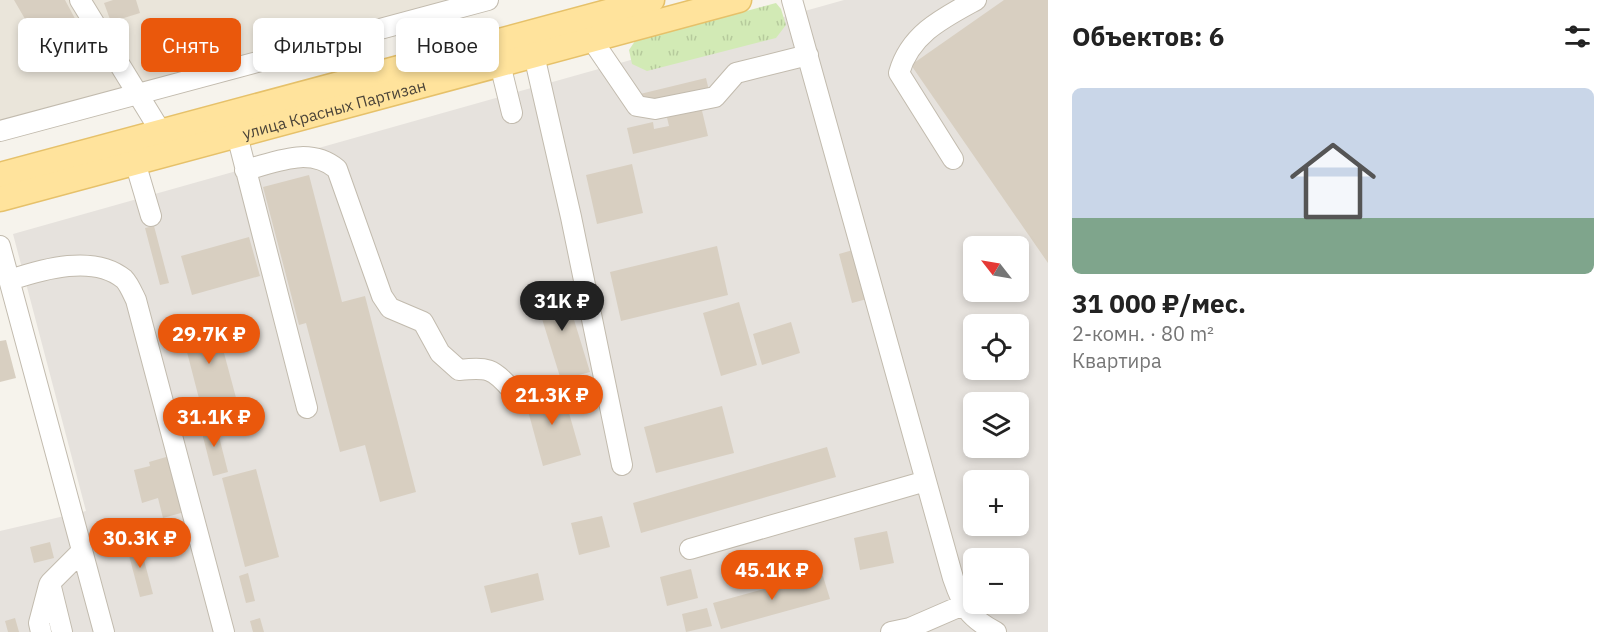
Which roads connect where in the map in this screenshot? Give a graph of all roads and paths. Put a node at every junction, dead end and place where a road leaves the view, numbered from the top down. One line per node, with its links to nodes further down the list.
1 (80, 0): 11 (lane)
2 (488, 0): 11 (lane)
3 (652, 0): 14 (main road, улица Красных Партизан)
4 (739, 0): 7 (main road, улица Красных Партизан)
5 (792, 0): 9 (lane)
6 (976, 0): 16 (lane)
7 (592, 40): 8 (main road, улица Красных Партизан); 9 (lane)
8 (534, 55): 10 (main road, улица Красных Партизан); 26 (lane)
9 (808, 55): 27 (lane)
10 (500, 64): 12 (lane); 15 (main road, улица Красных Партизан)
11 (139, 94): 13 (lane); 14 (lane)
12 (512, 112)
13 (0, 131)
14 (161, 132): 19 (main road, улица Красных Партизан)
15 (237, 135): 17 (main road, улица Красных Партизан); 18 (lane)
16 (953, 159)
17 (135, 162): 20 (main road, улица Красных Партизан); 21 (lane)
18 (245, 170): 24 (lane); 25 (lane)
19 (0, 175)
20 (0, 199)
21 (151, 216)
22 (0, 246): 23 (lane)
23 (10, 280): 29 (lane); 36 (lane)
24 (512, 389)
25 (307, 408)
26 (622, 465)
27 (926, 481): 28 (lane); 31 (lane)
28 (690, 549)
29 (81, 552): 30 (lane); 35 (lane)
30 (50, 583): 33 (lane); 34 (lane)
31 (963, 605): 37 (lane)
32 (972, 614): 38 (lane)
33 (41, 632)
34 (62, 632)
35 (104, 632)
36 (225, 632)
37 (891, 632)
38 (996, 632)

